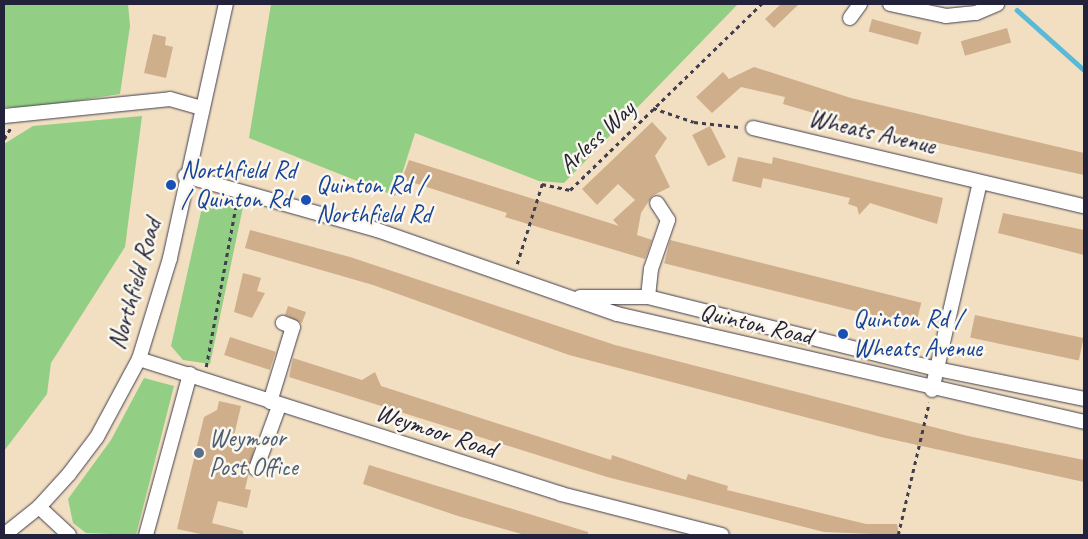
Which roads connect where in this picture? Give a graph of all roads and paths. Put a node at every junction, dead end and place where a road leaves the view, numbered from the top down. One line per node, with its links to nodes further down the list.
1 (226, 4): 7 (street, Northfield Road)
2 (761, 4): 8 (path)
3 (860, 4): 6 (street)
4 (890, 4): 5 (street)
5 (997, 4)
6 (850, 18)
7 (201, 108): 9 (street); 11 (street, Northfield Road)
8 (654, 108): 10 (path); 16 (path, Arless Way)
9 (4, 116)
10 (753, 128): 12 (street, Wheats Avenue)
11 (185, 176): 13 (street, Quinton Road); 20 (street, Northfield Road)
12 (980, 182): 15 (street, Wheats Avenue); 21 (street)
13 (239, 189): 16 (street, Quinton Road); 22 (path)
14 (657, 203): 18 (street)
15 (1084, 206)
16 (513, 278): 17 (street, Quinton Road)
17 (564, 296): 18 (street, Quinton Road); 23 (street, Quinton Road)
18 (648, 297): 21 (street, Quinton Road)
19 (283, 323): 25 (street)
20 (139, 359): 22 (street, Weymoor Road); 28 (street, Northfield Road)
21 (937, 369): 23 (street); 24 (street, Quinton Road)
22 (196, 376): 25 (street, Weymoor Road); 31 (street)
23 (932, 390): 26 (street, Quinton Road); 33 (path)
24 (1084, 399)
25 (274, 404): 27 (street); 32 (street, Weymoor Road)
26 (1084, 422)
27 (256, 469)
28 (39, 507): 29 (street, Northfield Road); 30 (street)
29 (4, 535)
30 (69, 535)
31 (146, 535)
32 (722, 535)
33 (898, 535)

